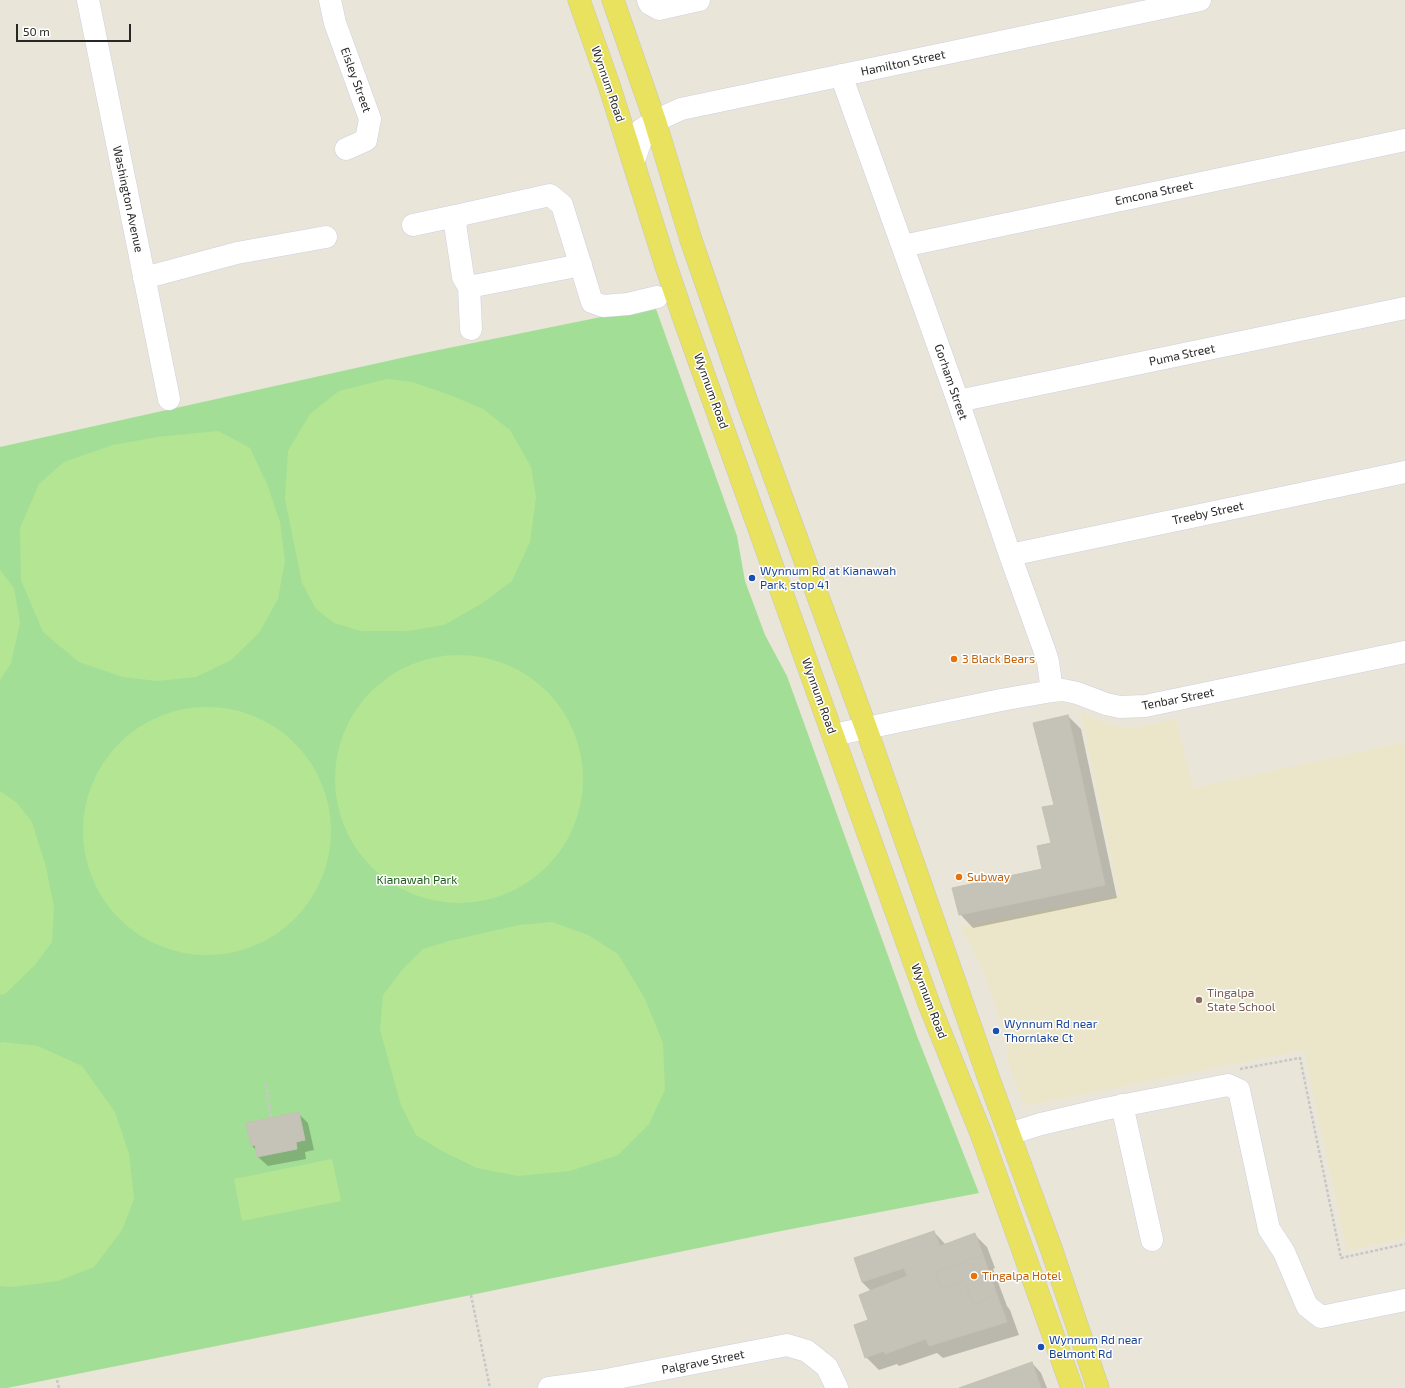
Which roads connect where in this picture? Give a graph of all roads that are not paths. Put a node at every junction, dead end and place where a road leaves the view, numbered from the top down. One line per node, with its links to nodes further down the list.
1 (88, 0): 18 (street, Washington Avenue)
2 (330, 0): 11 (street, Eisley Street)
3 (579, 0): 12 (main road, Wynnum Road)
4 (614, 0): 9 (main road)
5 (648, 0): 6 (street)
6 (699, 0)
7 (1200, 0): 8 (street, Hamilton Street)
8 (841, 76): 9 (street, Hamilton Street); 16 (street, Gorham Street)
9 (655, 121): 12 (street, Hamilton Street); 25 (main road)
10 (1405, 140): 16 (street, Emcona Street)
11 (346, 149)
12 (634, 160): 26 (main road, Wynnum Road)
13 (460, 215): 14 (street); 17 (street); 19 (street)
14 (413, 225)
15 (323, 233): 18 (street)
16 (903, 246): 24 (street, Gorham Street)
17 (581, 264): 19 (street); 20 (street)
18 (143, 270): 23 (street, Washington Avenue)
19 (469, 288): 22 (street)
20 (657, 297)
21 (1405, 308): 24 (street, Puma Street)
22 (471, 329)
23 (169, 399)
24 (958, 401): 28 (street, Gorham Street)
25 (747, 402): 26 (main road); 31 (main road)
26 (726, 434): 32 (main road, Wynnum Road)
27 (1405, 472): 28 (street, Treeby Street)
28 (1010, 554): 30 (street, Gorham Street)
29 (1405, 652): 30 (street, Tenbar Street)
30 (1052, 691): 31 (street, Tenbar Street)
31 (866, 728): 32 (street, Tenbar Street); 34 (main road)
32 (833, 735): 40 (main road, Wynnum Road)
33 (1114, 1107): 34 (street); 35 (street); 36 (street)
34 (1009, 1134): 37 (main road)
35 (1152, 1240)
36 (1405, 1300)
37 (1071, 1305): 41 (main road); 42 (main road)
38 (549, 1388): 39 (street, Palgrave Street)
39 (837, 1388)
40 (1072, 1388)
41 (1098, 1388)
42 (1110, 1388)

